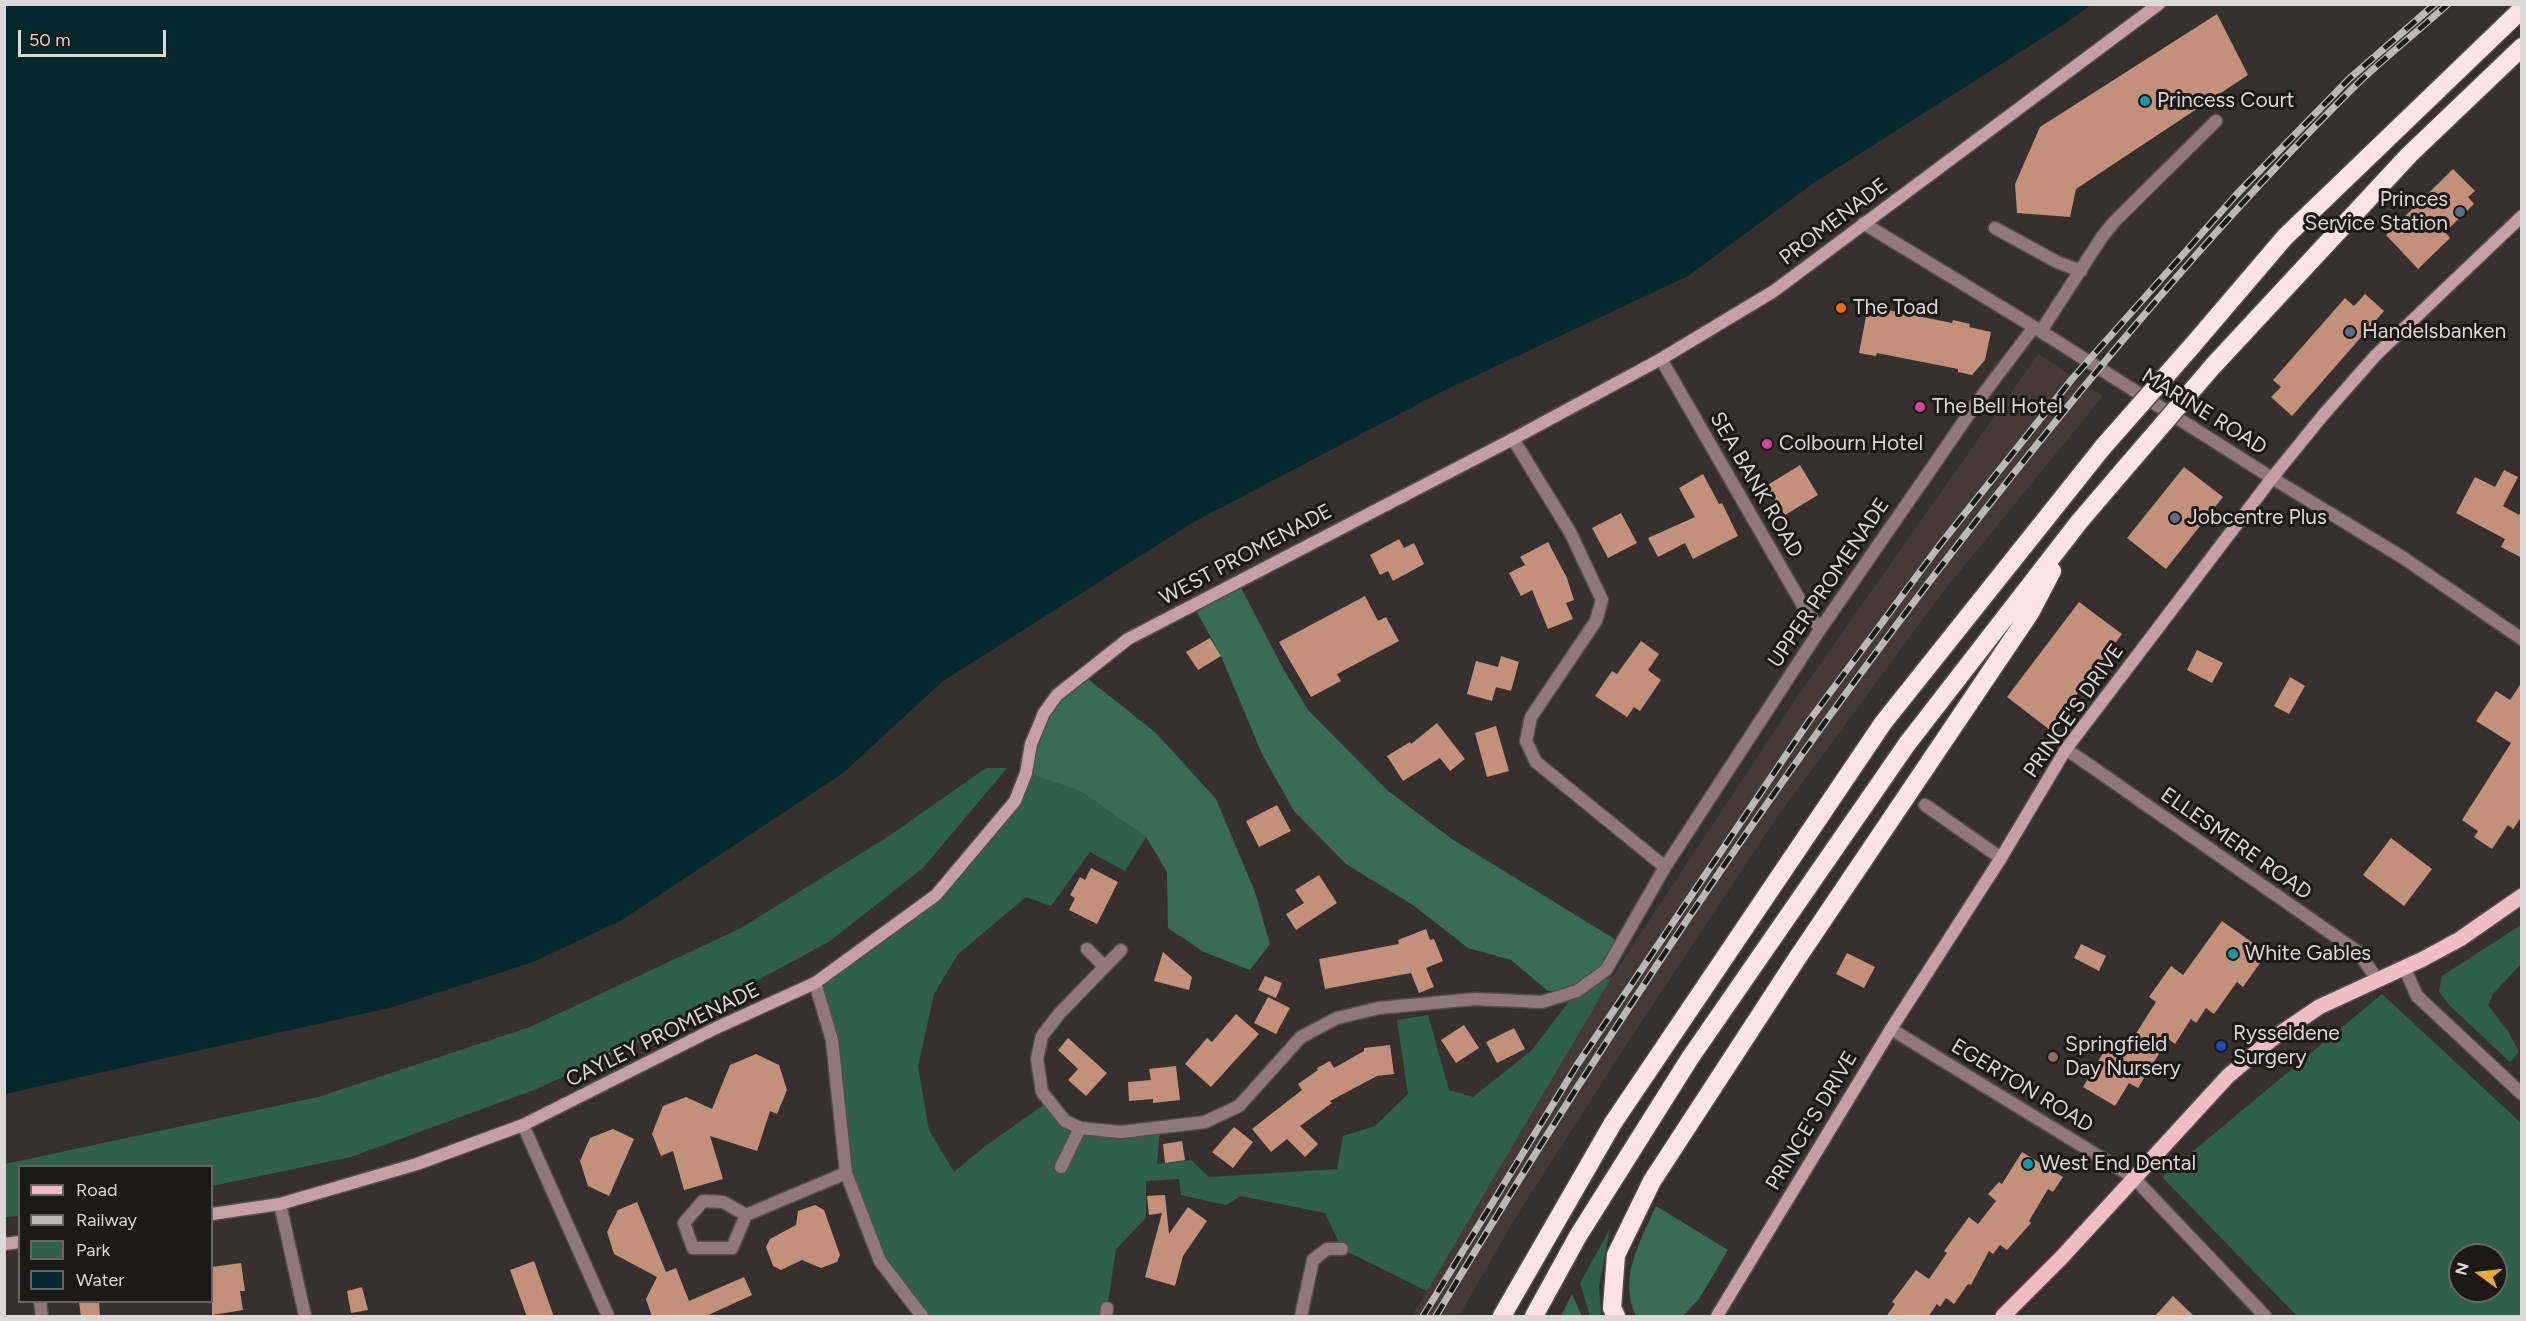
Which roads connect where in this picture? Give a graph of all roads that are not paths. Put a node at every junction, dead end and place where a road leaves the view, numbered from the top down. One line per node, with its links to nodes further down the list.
1 (2159, 4): 6 (street, PROMENADE)
2 (2522, 9): 30 (highway, bridge)
3 (2522, 47): 13 (highway, bridge)
4 (2216, 121): 8 (street, UPPER PROMENADE)
5 (2522, 216): 12 (street, PRINCE'S DRIVE)
6 (1863, 223): 9 (street, MARINE ROAD); 10 (street, PROMENADE)
7 (1995, 228): 8 (street)
8 (2081, 271): 9 (street, UPPER PROMENADE)
9 (2037, 329): 12 (street, MARINE ROAD); 14 (street, UPPER PROMENADE)
10 (1661, 358): 11 (street, PROMENADE); 14 (street, SEA BANK ROAD)
11 (1513, 439): 16 (street, WEST PROMENADE); 20 (street)
12 (2272, 478): 15 (street, MARINE ROAD); 17 (street, PRINCE'S DRIVE)
13 (2079, 522): 46 (highway); 47 (highway)
14 (1821, 628): 20 (street, UPPER PROMENADE)
15 (2522, 639)
16 (1032, 744): 27 (street, CAYLEY PROMENADE)
17 (2066, 749): 19 (street, PRINCE'S DRIVE); 26 (street, ELLESMERE ROAD)
18 (1925, 805): 19 (street)
19 (2001, 858): 28 (street, PRINCE'S DRIVE)
20 (1665, 867): 32 (street, UPPER PROMENADE)
21 (2522, 896): 25 (main road)
22 (1087, 949): 24 (street)
23 (1121, 950): 24 (street)
24 (1104, 966): 32 (street)
25 (2404, 968): 26 (main road); 29 (street)
26 (2377, 979): 35 (main road)
27 (815, 983): 31 (street, CAYLEY PROMENADE); 34 (street)
28 (1891, 1029): 35 (street, EGERTON ROAD); 48 (street, PRINCE'S DRIVE)
29 (2522, 1094)
30 (1613, 1123): 44 (highway); 45 (highway)
31 (523, 1125): 36 (street, CAYLEY PROMENADE); 41 (street)
32 (1080, 1128): 33 (street)
33 (1061, 1167)
34 (846, 1173): 38 (street); 42 (street)
35 (2133, 1177): 49 (main road); 50 (street, EGERTON ROAD)
36 (280, 1204): 37 (street, CAYLEY PROMENADE); 40 (street)
37 (213, 1214)
38 (746, 1215): 38 (street)
39 (1342, 1249): 43 (street)
40 (305, 1317)
41 (608, 1317)
42 (922, 1317)
43 (1301, 1317)
44 (1490, 1317)
45 (1502, 1317)
46 (1534, 1317)
47 (1616, 1317)
48 (1717, 1317)
49 (2003, 1317)
50 (2265, 1317)

